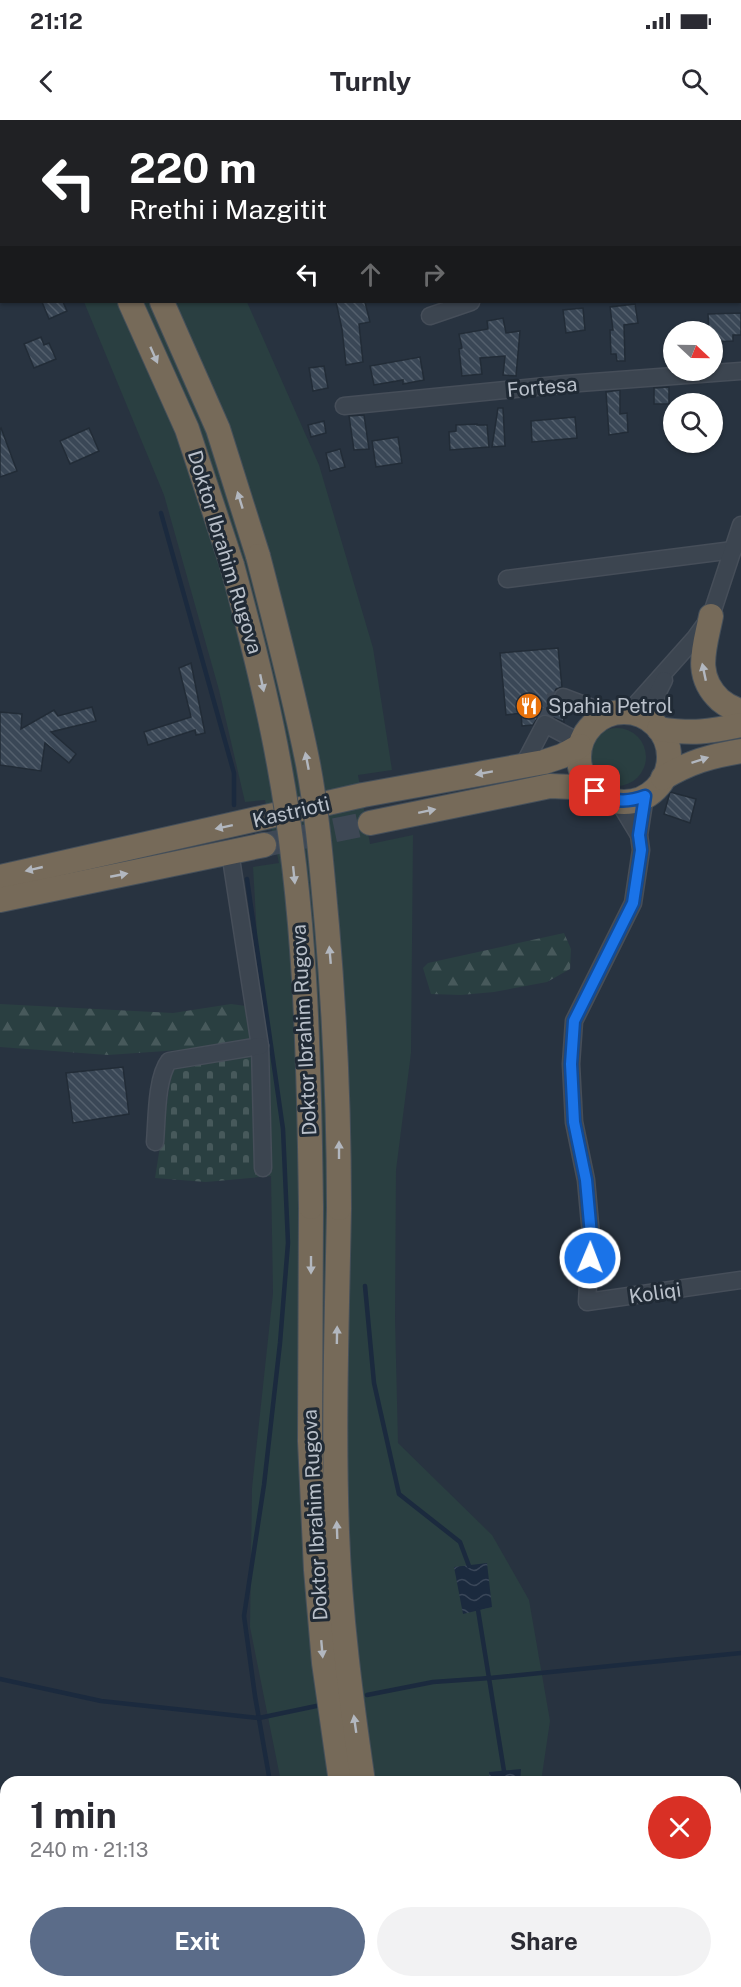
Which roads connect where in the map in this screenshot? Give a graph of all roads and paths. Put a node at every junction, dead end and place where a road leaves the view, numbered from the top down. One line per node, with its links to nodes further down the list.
1 (130, 303): 33 (highway, Doktor Ibrahim Rugova, one-way to 33, bridge)
2 (162, 303): 34 (highway, Doktor Ibrahim Rugova, one-way to 2, bridge)
3 (468, 303): 4 (street)
4 (430, 316)
5 (741, 371): 6 (street, Fortesa)
6 (344, 406)
7 (741, 525): 8 (street)
8 (733, 550): 9 (street); 10 (street)
9 (507, 579)
10 (711, 616): 11 (street); 13 (highway, one-way to 10)
11 (671, 666): 14 (street); 14 (street)
12 (563, 697): 14 (street)
13 (741, 711)
14 (636, 719): 15 (highway); 16 (highway); 19 (highway)
15 (741, 725)
16 (580, 745): 18 (highway, Kastrioti); 18 (street); 20 (highway)
17 (741, 751): 19 (highway, one-way to 17)
18 (523, 766): 27 (highway, Kastrioti, one-way to 27)
19 (663, 778): 21 (highway)
20 (595, 791): 22 (highway); 23 (highway, one-way to 20)
21 (645, 796): 22 (highway); 24 (street, Koliqi)
22 (619, 801): 24 (street)
23 (370, 823)
24 (639, 835): 32 (street, Koliqi)
25 (264, 845): 26 (highway, Kastrioti)
26 (230, 852): 28 (highway, Kastrioti, one-way to 26); 29 (street)
27 (0, 877)
28 (0, 900)
29 (260, 1046): 30 (street); 31 (street)
30 (155, 1142)
31 (263, 1168)
32 (741, 1280)
33 (340, 1776)
34 (362, 1776)

